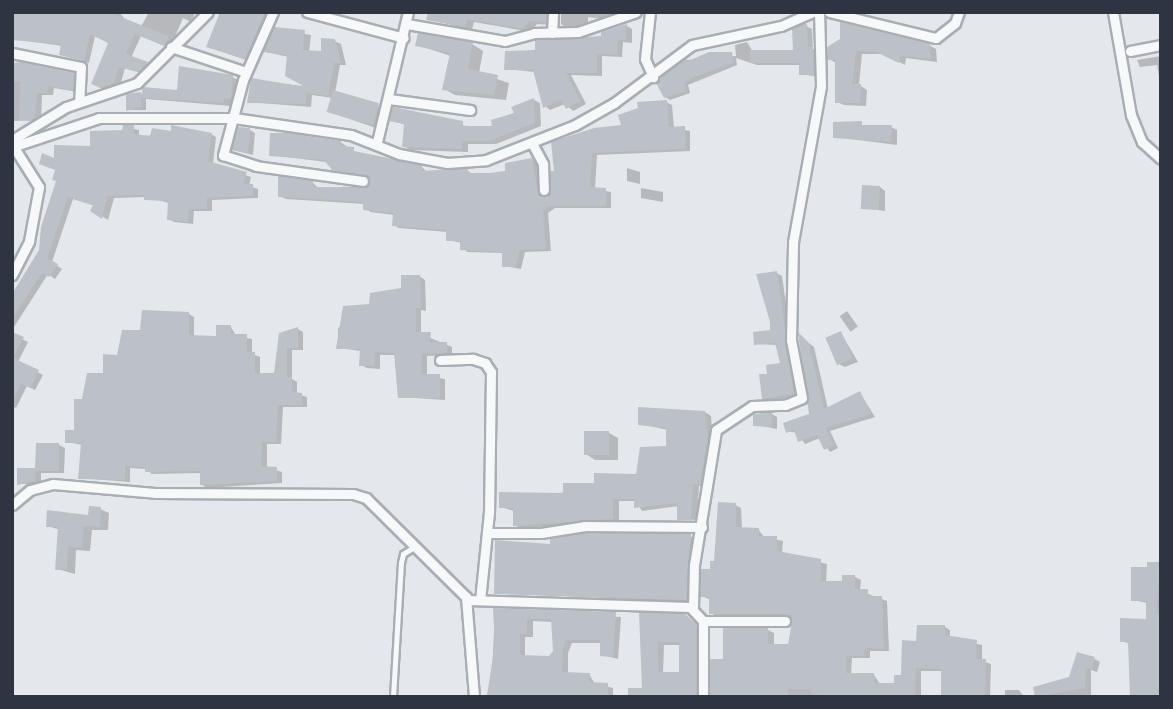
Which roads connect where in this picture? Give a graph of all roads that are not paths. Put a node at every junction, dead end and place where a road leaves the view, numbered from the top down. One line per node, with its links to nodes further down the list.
1 (208, 12): 17 (street)
2 (273, 12): 20 (street)
3 (307, 12): 15 (street)
4 (408, 12): 13 (street)
5 (553, 12): 14 (street)
6 (636, 12): 14 (street)
7 (650, 12): 21 (street)
8 (813, 12): 21 (street)
9 (819, 12): 37 (street)
10 (829, 12): 11 (street)
11 (959, 12)
12 (1113, 12): 31 (street)
13 (407, 24): 14 (street); 15 (street)
14 (552, 33)
15 (404, 38): 22 (street)
16 (1161, 45): 18 (street)
17 (171, 47): 20 (street); 23 (street)
18 (1130, 51)
19 (12, 53): 23 (street)
20 (246, 72): 25 (street)
21 (653, 77): 29 (street)
22 (388, 99): 24 (street); 28 (street)
23 (79, 102): 26 (street)
24 (470, 110)
25 (234, 118): 27 (street); 28 (street); 32 (street)
26 (44, 120): 27 (street); 30 (street)
27 (61, 129): 30 (street)
28 (377, 142): 29 (street)
29 (532, 143): 33 (street)
30 (13, 145): 34 (street)
31 (1161, 159)
32 (363, 181)
33 (544, 190)
34 (12, 275)
35 (440, 360): 38 (street)
36 (12, 505): 39 (street)
37 (702, 527): 38 (street); 42 (street)
38 (487, 533): 41 (street)
39 (414, 547): 40 (street); 45 (lane)
40 (468, 600): 41 (street); 46 (street)
41 (480, 600): 42 (street)
42 (693, 608): 43 (street)
43 (703, 621): 44 (street); 47 (street)
44 (785, 621)
45 (393, 697)
46 (474, 697)
47 (703, 697)

